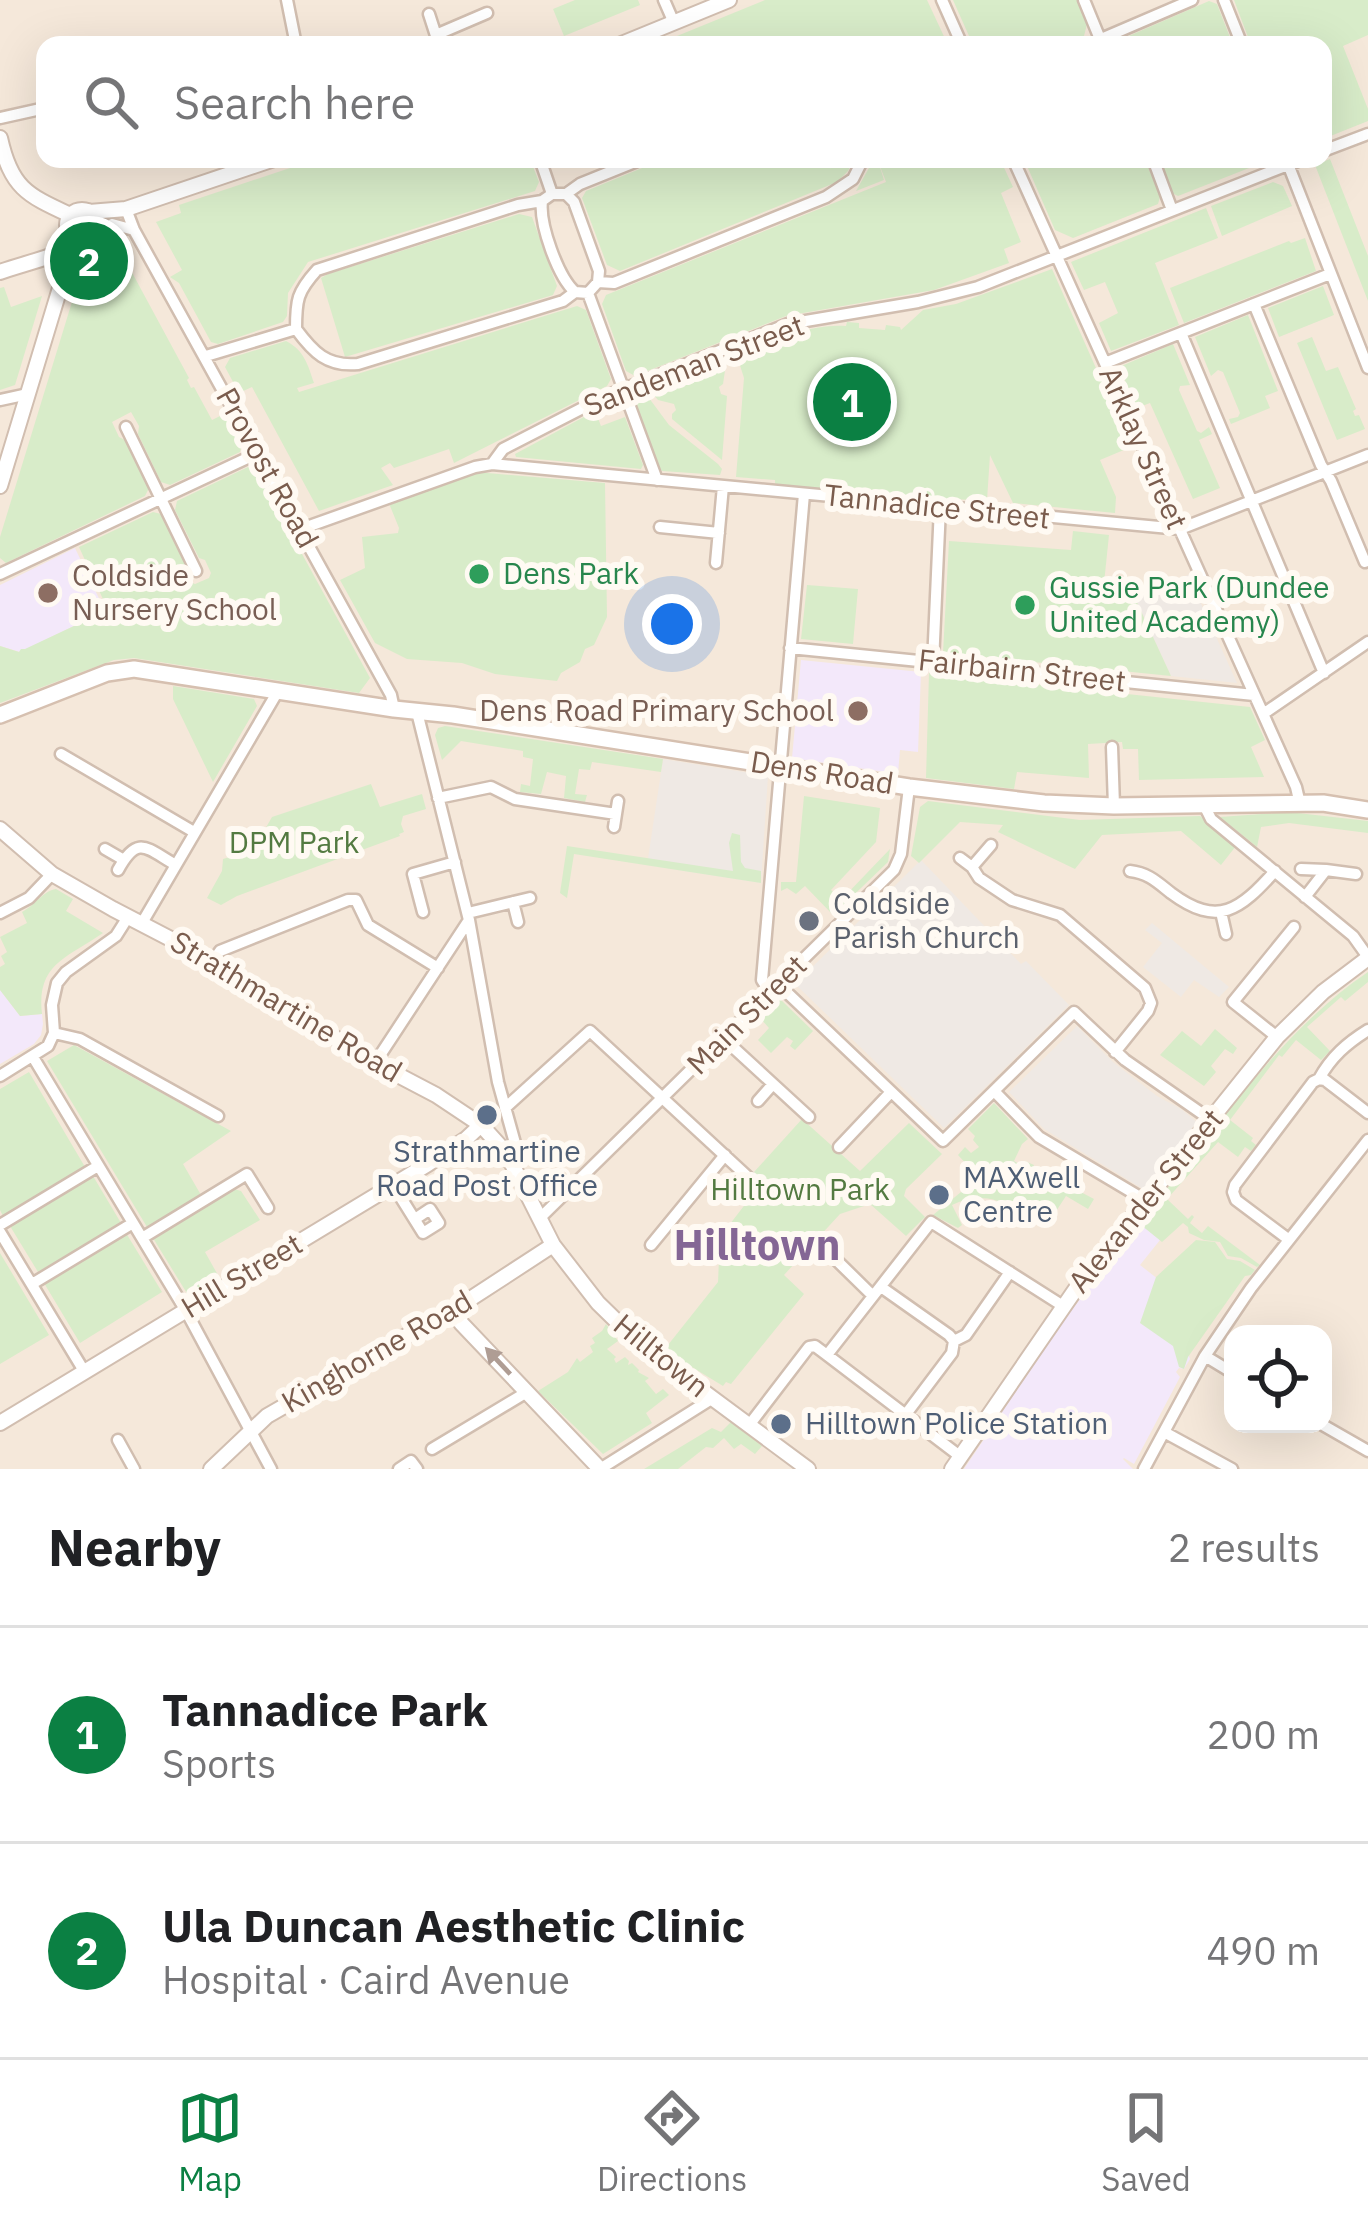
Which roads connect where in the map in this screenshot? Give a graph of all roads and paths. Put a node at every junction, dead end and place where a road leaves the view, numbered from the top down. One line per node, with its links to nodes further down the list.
1 (286, 0): 11 (street)
2 (664, 0): 10 (street)
3 (729, 0): 10 (street)
4 (942, 0): 15 (street)
5 (1084, 0): 16 (street)
6 (1192, 0): 17 (street)
7 (1224, 0): 18 (street)
8 (487, 13): 13 (street)
9 (429, 14): 12 (street)
10 (674, 23): 14 (street)
11 (294, 36)
12 (437, 36)
13 (445, 36)
14 (642, 36)
15 (958, 36)
16 (1099, 36)
17 (1107, 36)
18 (1238, 36)
19 (36, 110): 20 (street)
20 (0, 118)
21 (1367, 136): 23 (street)
22 (0, 138): 24 (street)
23 (1332, 148)
24 (2, 159): 37 (street)
25 (247, 168): 34 (street)
26 (543, 168): 33 (street)
27 (619, 168): 33 (street)
28 (858, 168): 45 (street)
29 (1017, 168): 42 (street, Arklay Street)
30 (1156, 168): 35 (street)
31 (1273, 168): 35 (street, Sandeman Street)
32 (1289, 168): 44 (street)
33 (553, 196): 45 (street); 47 (street); 49 (street)
34 (126, 209): 36 (street); 38 (street); 39 (street, Provost Road)
35 (1172, 210): 42 (street, Sandeman Street)
36 (89, 212): 37 (street); 40 (street)
37 (70, 215): 40 (street)
38 (112, 224): 39 (street); 40 (street)
39 (134, 230): 51 (street, Provost Road)
40 (82, 240): 41 (street); 46 (street)
41 (51, 254): 43 (street); 46 (street)
42 (1057, 256): 52 (street, Arklay Street); 54 (street, Sandeman Street)
43 (0, 272)
44 (1330, 274): 48 (street); 53 (street)
45 (598, 282): 47 (street)
46 (60, 288): 55 (street)
47 (582, 292): 49 (street); 54 (street)
48 (1254, 304): 50 (street); 61 (street)
49 (296, 329): 51 (street)
50 (1181, 333): 52 (street); 67 (street)
51 (206, 356): 58 (street, Provost Road)
52 (1105, 363): 71 (street, Arklay Street)
53 (1368, 368)
54 (623, 389): 60 (street, Sandeman Street); 62 (street)
55 (28, 394): 56 (street); 63 (street)
56 (0, 400)
57 (126, 427): 66 (street)
58 (259, 453): 66 (street); 70 (street, Provost Road)
59 (1368, 455): 61 (street, Tannadice Street)
60 (492, 464): 62 (street, Tannadice Street); 70 (street, Sandeman Street)
61 (1325, 472): 67 (street, Tannadice Street); 73 (street)
62 (656, 480): 64 (street, Tannadice Street)
63 (0, 486)
64 (723, 486): 65 (street, Tannadice Street); 72 (street)
65 (805, 494): 68 (street, Tannadice Street); 78 (street)
66 (162, 499): 75 (street); 76 (street)
67 (1252, 501): 71 (street, Tannadice Street); 80 (street)
68 (940, 507): 71 (street, Tannadice Street); 79 (street)
69 (660, 527): 72 (street)
70 (301, 529): 83 (street, Provost Road)
71 (1180, 529): 82 (street, Arklay Street)
72 (719, 532): 74 (street)
73 (1365, 562)
74 (716, 563)
75 (196, 571)
76 (0, 574)
77 (1368, 642): 80 (street)
78 (790, 648): 79 (street, Fairbairn Street); 89 (street)
79 (933, 663): 82 (street, Fairbairn Street)
80 (1324, 674): 85 (street)
81 (278, 691): 83 (main road, Dens Road); 86 (main road, Dens Road); 98 (street)
82 (1254, 695): 85 (street, Arklay Street)
83 (394, 709): 84 (main road, Dens Road)
84 (417, 712): 89 (main road, Dens Road); 91 (street)
85 (1263, 714): 92 (street, Arklay Street)
86 (0, 715)
87 (1112, 747): 93 (street)
88 (61, 754): 98 (street)
89 (780, 767): 90 (main road, Dens Road); 129 (street)
90 (909, 787): 93 (main road, Dens Road); 129 (street, Main Street)
91 (438, 799): 96 (street); 102 (street)
92 (1300, 804): 94 (main road, Dens Road); 95 (main road, Dens Road)
93 (1114, 806): 94 (main road, Dens Road)
94 (1204, 806): 108 (street)
95 (1368, 810)
96 (616, 814)
97 (0, 829): 109 (street, Strathmartine Road)
98 (194, 832): 103 (street)
99 (992, 845): 104 (street)
100 (105, 849): 103 (street)
101 (960, 858): 104 (street)
102 (455, 862): 116 (street); 119 (street)
103 (176, 866): 120 (street)
104 (973, 868): 134 (street)
105 (1301, 869): 106 (street)
106 (1327, 870): 110 (street); 112 (street)
107 (1130, 871): 111 (street)
108 (1275, 871): 112 (street); 117 (street)
109 (52, 874): 118 (street); 120 (street, Strathmartine Road)
110 (1356, 874)
111 (1168, 890): 115 (street); 117 (street)
112 (1306, 897): 126 (street)
113 (530, 898): 114 (street)
114 (513, 902): 119 (street); 121 (street)
115 (1157, 903)
116 (424, 912)
117 (1221, 912): 123 (street)
118 (0, 913)
119 (469, 917): 128 (street); 144 (street)
120 (135, 920): 127 (street, Strathmartine Road); 131 (street)
121 (518, 922)
122 (1294, 927): 125 (street)
123 (1226, 934)
124 (1267, 936): 125 (street)
125 (1279, 946): 132 (street)
126 (1368, 957): 132 (street, Alexander Street)
127 (213, 961): 128 (street); 136 (street, Strathmartine Road)
128 (438, 968): 136 (street)
129 (774, 988): 133 (street, Main Street); 141 (street)
130 (1368, 1030): 138 (street)
131 (54, 1033): 135 (street); 146 (street)
132 (1277, 1037): 148 (street, Alexander Street)
133 (723, 1038): 139 (street); 142 (street, Main Street)
134 (1115, 1052): 140 (street); 148 (street)
135 (33, 1057): 137 (street); 154 (street)
136 (375, 1063): 149 (street, Strathmartine Road)
137 (0, 1076)
138 (1318, 1079): 145 (street); 164 (street)
139 (773, 1084): 143 (street); 147 (street)
140 (994, 1091): 141 (street); 157 (street)
141 (891, 1092): 151 (street)
142 (663, 1098): 144 (street); 152 (street); 159 (street, Main Street)
143 (758, 1101)
144 (505, 1108): 153 (street)
145 (1368, 1113)
146 (218, 1116)
147 (809, 1117)
148 (1211, 1120): 157 (street, Alexander Street)
149 (481, 1125): 153 (street, Strathmartine Road); 156 (street, Hill Street)
150 (1368, 1140): 164 (street)
151 (839, 1147)
152 (725, 1155): 155 (street); 167 (street)
153 (512, 1164): 159 (street, Strathmartine Road)
154 (98, 1166): 161 (street); 162 (street)
155 (749, 1178)
156 (393, 1185): 160 (street); 172 (street, Hill Street)
157 (1145, 1200): 171 (street, Alexander Street)
158 (268, 1208): 163 (street)
159 (539, 1219): 166 (street, Hilltown)
160 (415, 1220)
161 (133, 1223): 163 (street); 169 (street)
162 (0, 1228): 169 (street)
163 (142, 1238): 172 (street)
164 (1288, 1239): 176 (street)
165 (819, 1243): 170 (street)
166 (553, 1245): 173 (street, Kinghorne Road); 180 (street, Hilltown)
167 (651, 1245)
168 (1010, 1272): 170 (street); 171 (street); 174 (street)
169 (32, 1284): 178 (street)
170 (877, 1291): 174 (street); 175 (street)
171 (1063, 1306): 190 (street, Alexander Street)
172 (186, 1311): 178 (street, Hill Street); 185 (street)
173 (458, 1312): 179 (street, one-way to 173); 185 (street, Kinghorne Road)
174 (954, 1341): 181 (street)
175 (827, 1355): 181 (street); 183 (street)
176 (1204, 1356): 177 (street); 186 (street)
177 (1224, 1368)
178 (84, 1371): 182 (street, Hill Street)
179 (527, 1392): 188 (street); 196 (street)
180 (713, 1398): 183 (street, Hilltown); 196 (street)
181 (906, 1414): 190 (street)
182 (0, 1423)
183 (750, 1424): 197 (street, Hilltown)
184 (1332, 1430): 189 (street)
185 (251, 1431): 192 (street, Kinghorne Road); 193 (street)
186 (1164, 1432): 198 (street); 199 (street)
187 (118, 1440): 191 (street)
188 (432, 1449)
189 (1368, 1451)
190 (957, 1463)
191 (134, 1469)
192 (211, 1469)
193 (271, 1469)
194 (399, 1469): 195 (street)
195 (417, 1469)
196 (600, 1469)
197 (808, 1469)
198 (1144, 1469)
199 (1232, 1469)

